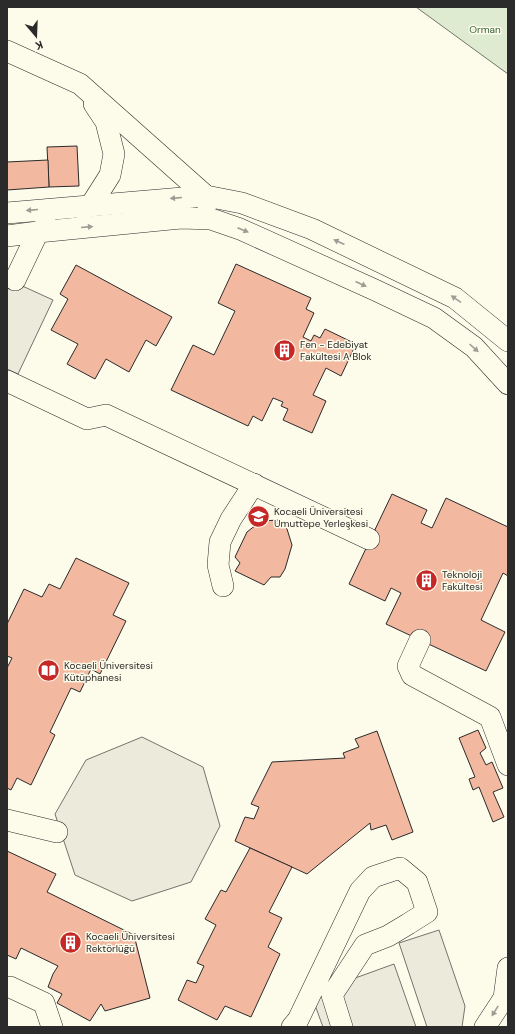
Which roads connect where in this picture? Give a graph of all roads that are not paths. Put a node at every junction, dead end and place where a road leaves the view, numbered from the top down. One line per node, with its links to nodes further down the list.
1 (7, 51): 2 (lane)
2 (80, 84): 3 (lane); 4 (lane)
3 (206, 196): 4 (lane, one-way to 4); 6 (lane); 10 (lane, one-way to 3)
4 (92, 205): 5 (lane, one-way to 5); 7 (lane)
5 (7, 213)
6 (211, 219): 7 (lane, one-way to 6); 12 (lane, one-way to 12)
7 (38, 232): 8 (lane); 9 (lane)
8 (7, 236)
9 (15, 280)
10 (508, 341)
11 (7, 381): 13 (lane)
12 (508, 384)
13 (254, 484): 14 (lane); 15 (lane)
14 (369, 539)
15 (224, 586)
16 (420, 640): 17 (lane)
17 (508, 764)
18 (7, 820): 19 (lane)
19 (57, 832)
20 (508, 968): 25 (lane, one-way to 25)
21 (10, 987): 22 (lane)
22 (52, 1027)
23 (292, 1027): 24 (lane)
24 (342, 1027)
25 (485, 1027)

